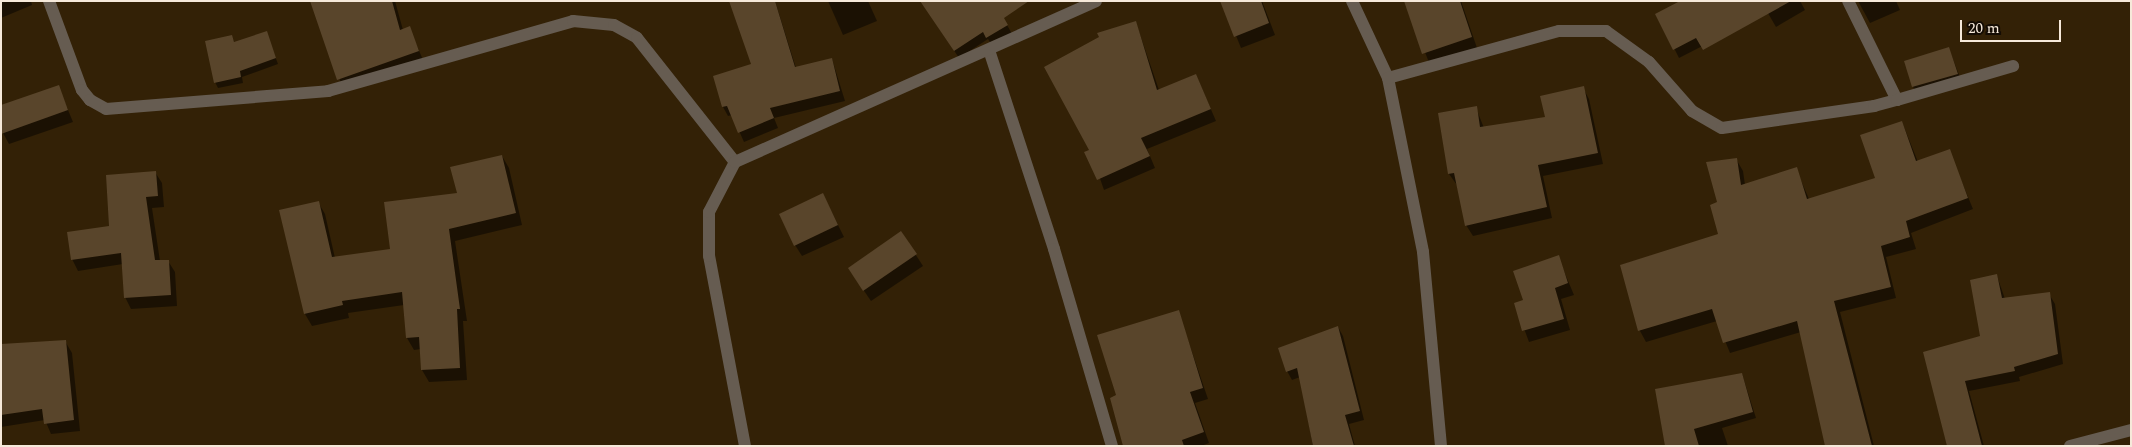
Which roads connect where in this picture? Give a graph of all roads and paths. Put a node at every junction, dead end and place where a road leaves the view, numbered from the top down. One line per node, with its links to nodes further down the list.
1 (48, 1): 9 (street)
2 (1096, 1): 5 (street)
3 (1352, 1): 7 (street)
4 (1848, 1): 8 (street)
5 (989, 50): 9 (street); 12 (street)
6 (2013, 66): 8 (street)
7 (1388, 78): 8 (street); 13 (street)
8 (1897, 100)
9 (735, 162): 11 (street)
10 (2131, 430): 14 (street)
11 (745, 446)
12 (1112, 446)
13 (1441, 446)
14 (2070, 446)

